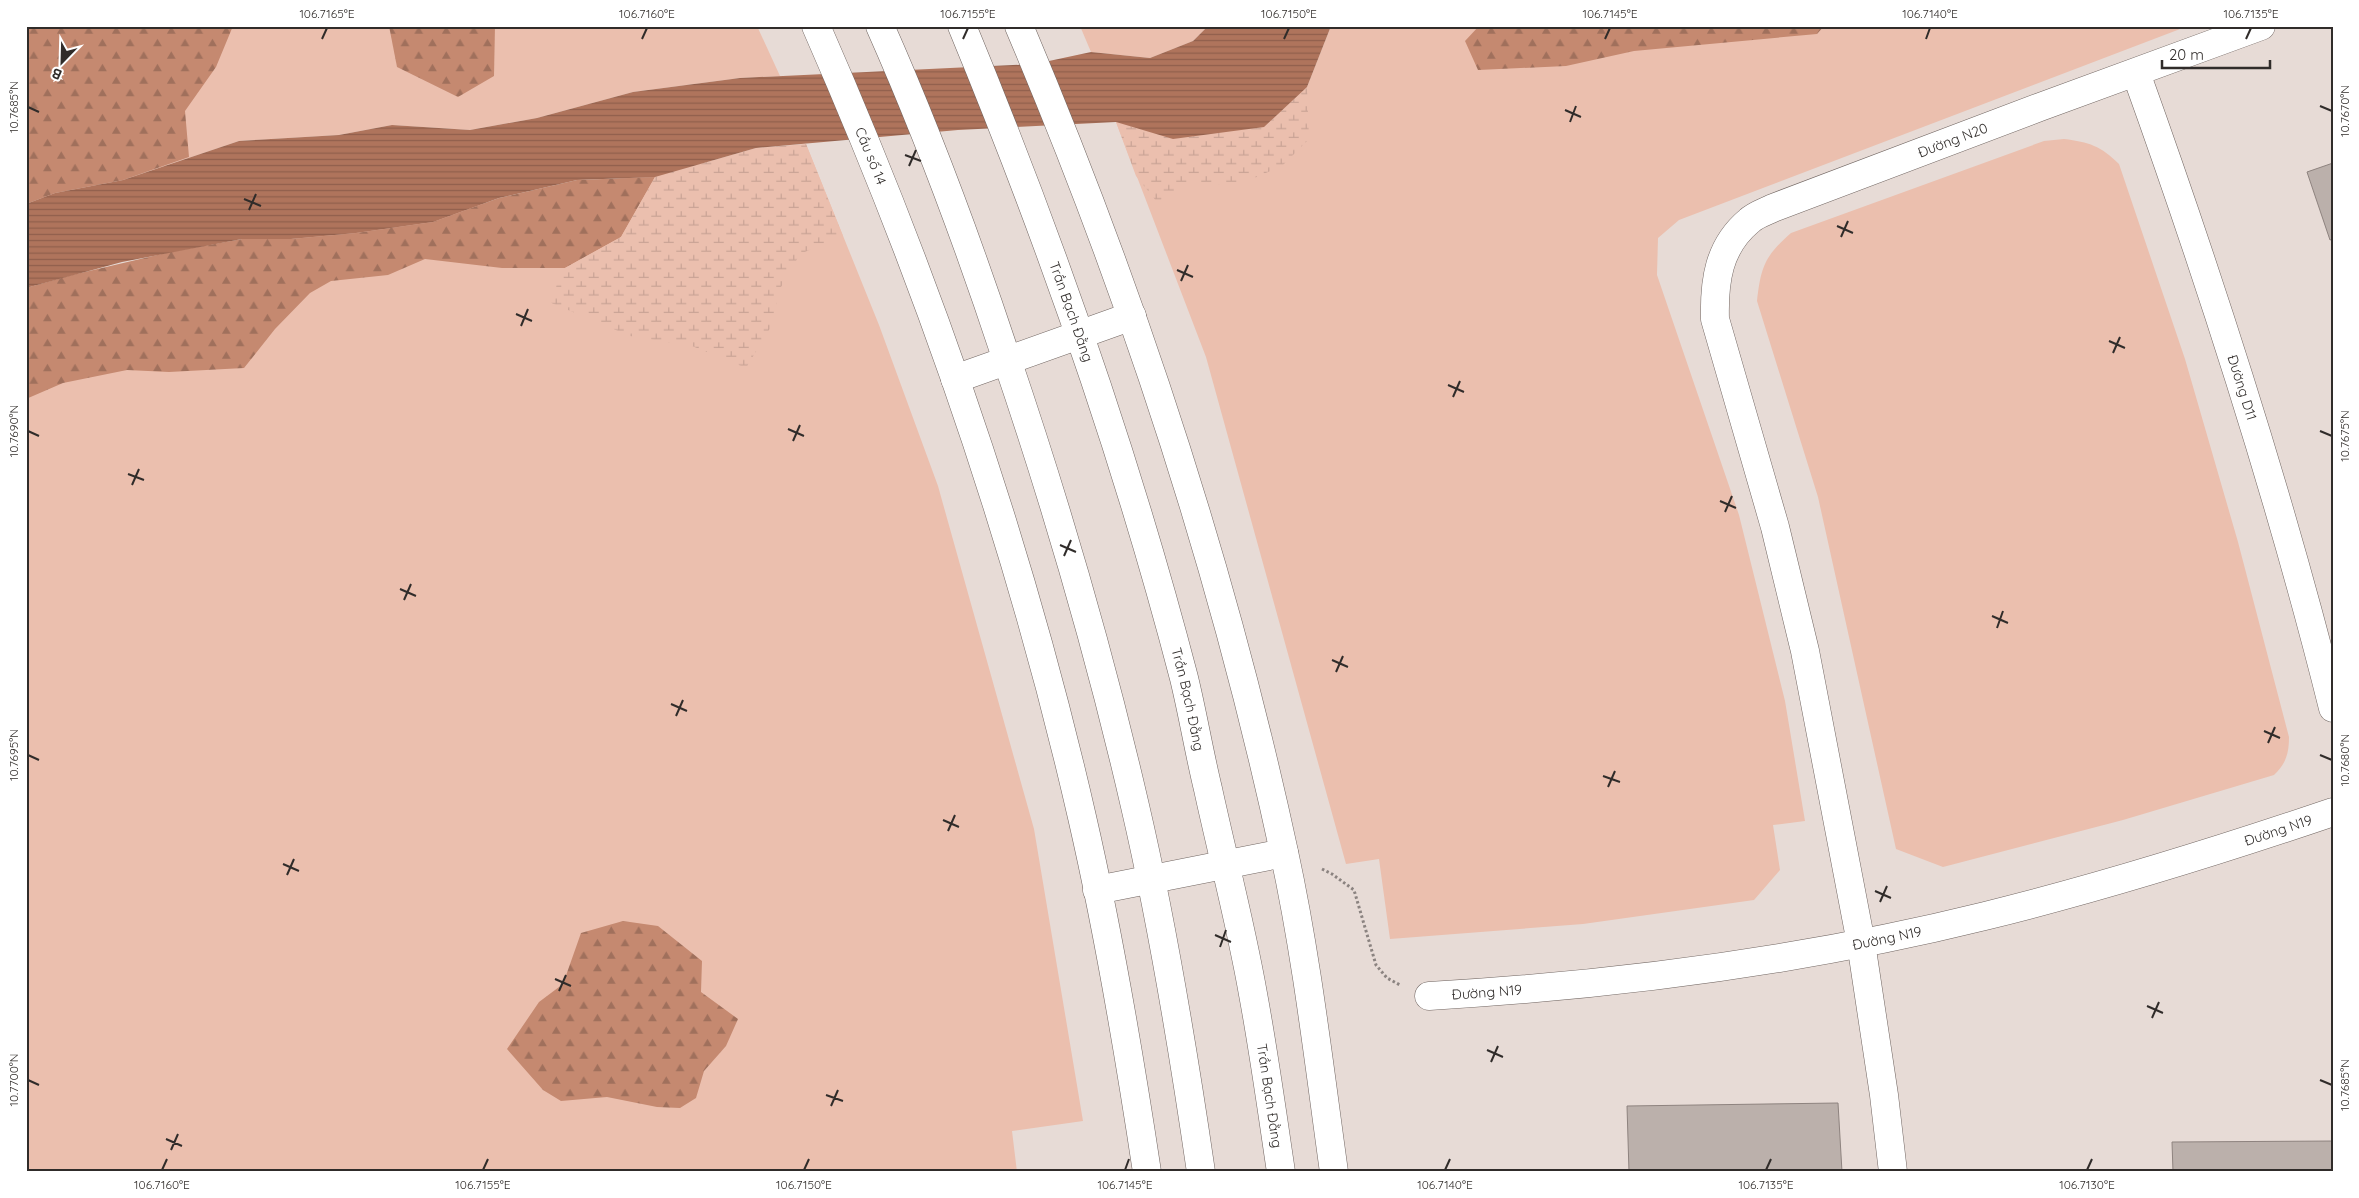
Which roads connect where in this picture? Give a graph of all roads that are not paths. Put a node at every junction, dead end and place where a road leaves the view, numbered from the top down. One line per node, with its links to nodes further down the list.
1 (816, 26): 10 (street, Cầu số 14)
2 (880, 26): 9 (street)
3 (962, 26): 8 (street, Trần Bạch Đằng)
4 (1019, 26): 7 (street)
5 (2261, 26): 6 (street, Đường N20)
6 (2136, 73): 11 (street, Đường D11); 17 (street, Đường N20)
7 (1132, 316): 8 (street); 13 (street)
8 (1080, 334): 9 (street); 14 (street, Trần Bạch Đằng)
9 (1007, 360): 10 (street); 15 (street)
10 (955, 379): 16 (street, Cầu số 14)
11 (2333, 708)
12 (2333, 812): 17 (street, Đường N19)
13 (1284, 854): 14 (street); 22 (street)
14 (1226, 865): 15 (street); 21 (street, Trần Bạch Đằng)
15 (1151, 879): 16 (street); 20 (street)
16 (1097, 890): 19 (street, Cầu số 14)
17 (1861, 943): 18 (street, Đường N19); 23 (street, Đường N20)
18 (1429, 996)
19 (1147, 1172)
20 (1201, 1172)
21 (1281, 1172)
22 (1334, 1172)
23 (1893, 1172)

